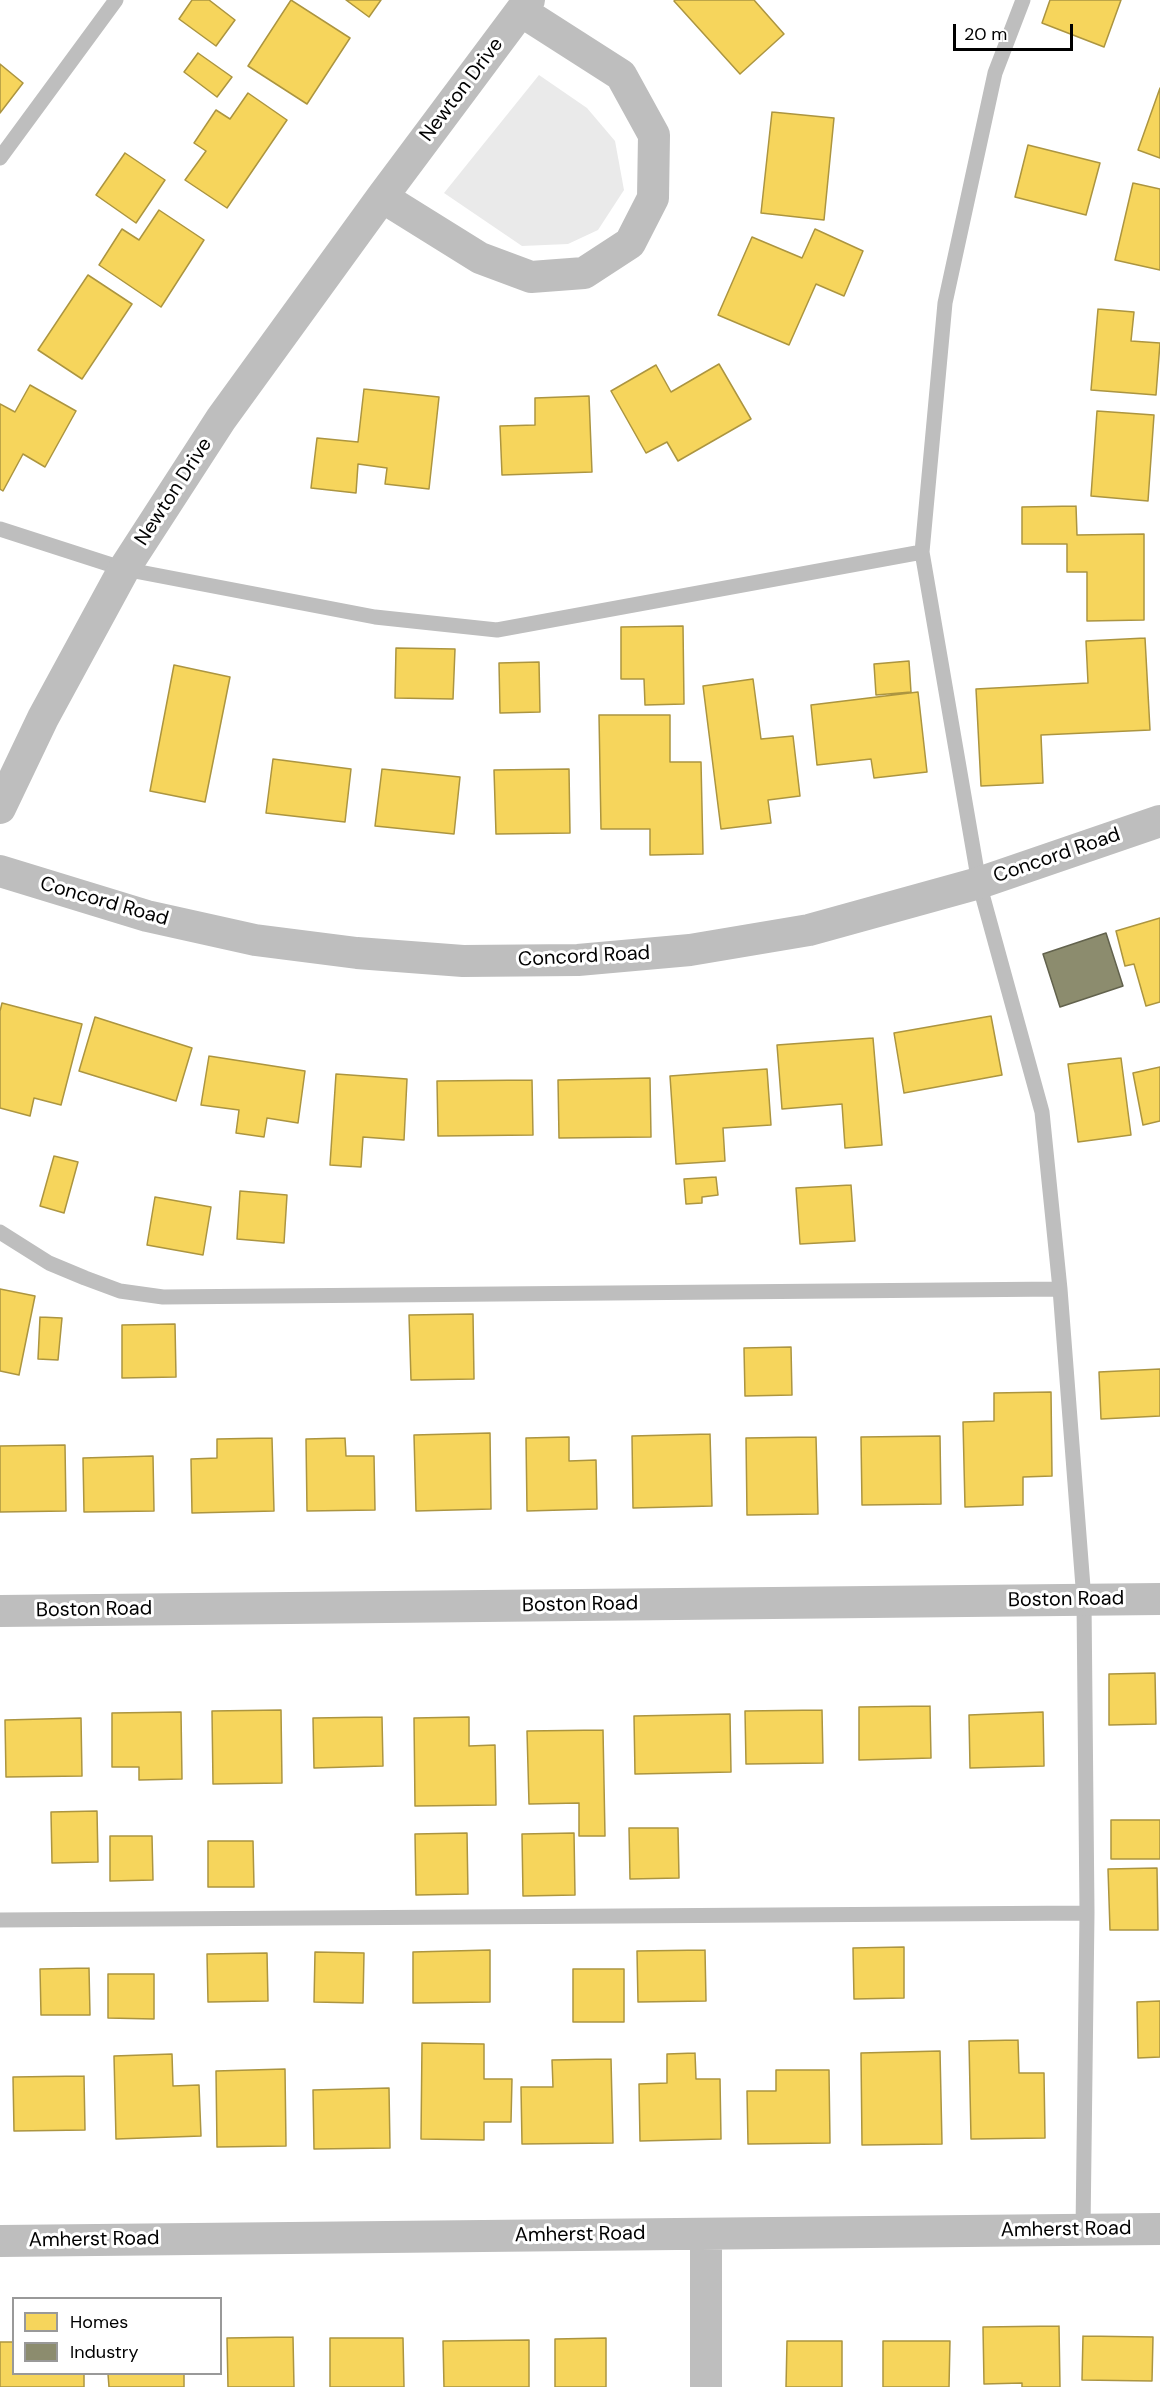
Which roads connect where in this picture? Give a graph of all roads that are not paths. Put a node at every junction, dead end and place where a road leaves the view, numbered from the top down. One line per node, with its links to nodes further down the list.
1 (116, 0): 4 (lane)
2 (1023, 0): 7 (lane)
3 (525, 6): 5 (street, Newton Drive); 5 (street, Newton Drive)
4 (0, 158)
5 (382, 197): 8 (street, Newton Drive)
6 (0, 529): 8 (lane)
7 (922, 552): 8 (lane); 12 (lane)
8 (124, 568): 9 (street, Newton Drive)
9 (0, 808)
10 (1160, 821): 12 (street, Concord Road)
11 (0, 871): 12 (street, Concord Road)
12 (979, 883): 14 (lane)
13 (0, 1232): 14 (lane)
14 (1060, 1289): 16 (lane)
15 (1160, 1599): 16 (street, Boston Road)
16 (1084, 1600): 17 (street, Boston Road); 18 (lane)
17 (0, 1611)
18 (1087, 1913): 19 (lane); 21 (lane)
19 (0, 1920)
20 (1160, 2229): 21 (street, Amherst Road)
21 (1083, 2230): 22 (street, Amherst Road)
22 (706, 2234): 23 (street, Amherst Road); 24 (street)
23 (0, 2241)
24 (706, 2387)

